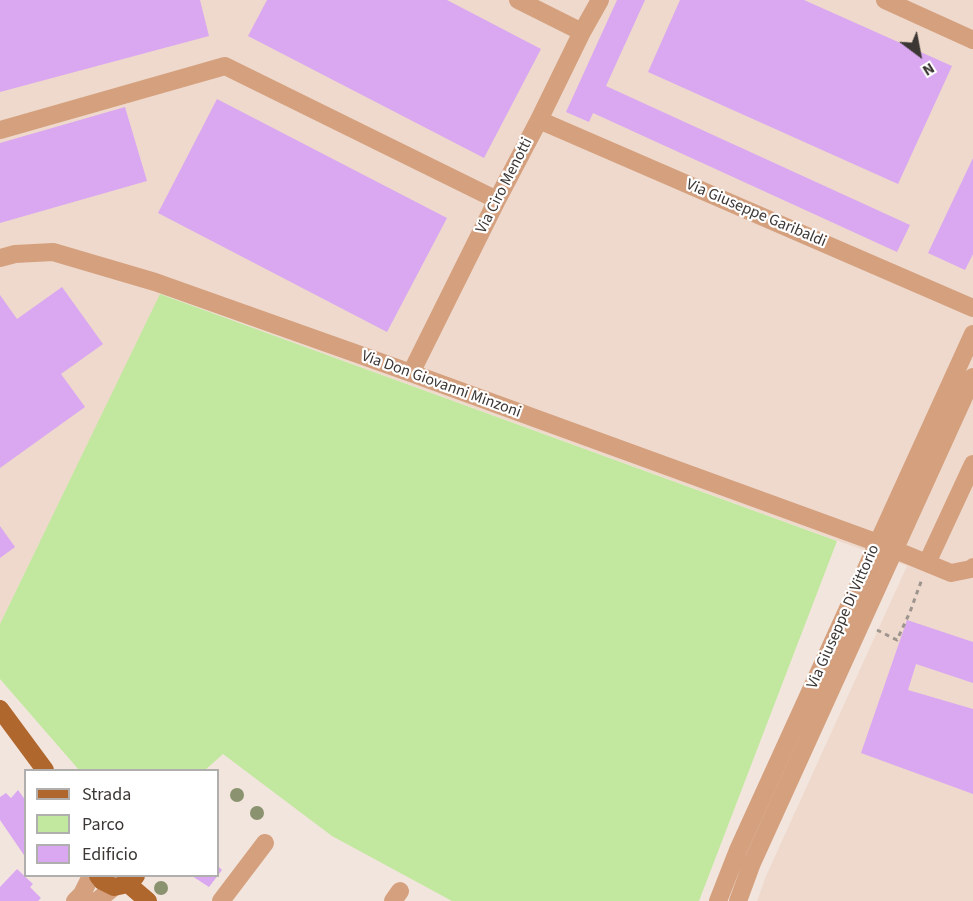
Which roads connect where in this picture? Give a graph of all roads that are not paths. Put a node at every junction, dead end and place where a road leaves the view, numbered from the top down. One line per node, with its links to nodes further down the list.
1 (518, 0): 4 (street)
2 (600, 0): 4 (street, Via Ciro Menotti)
3 (885, 0): 5 (street)
4 (582, 32): 6 (street, Via Ciro Menotti)
5 (973, 40)
6 (539, 120): 8 (street, Via Ciro Menotti); 10 (street, Via Giuseppe Garibaldi)
7 (0, 130): 8 (street)
8 (497, 200): 12 (street, Via Ciro Menotti)
9 (0, 258): 12 (street, Via Don Giovanni Minzoni)
10 (973, 308)
11 (973, 334): 15 (street, Via Giuseppe Di Vittorio)
12 (411, 373): 15 (street, Via Don Giovanni Minzoni)
13 (973, 377): 15 (street, Via Giuseppe Di Vittorio)
14 (973, 464): 16 (street)
15 (886, 546): 16 (street, Via Don Giovanni Minzoni); 28 (street, Via Giuseppe Di Vittorio); 29 (street, Via Giuseppe Di Vittorio)
16 (927, 563): 17 (street, Via Don Giovanni Minzoni)
17 (973, 567)
18 (0, 709): 19 (main road)
19 (44, 769)
20 (265, 843): 27 (street)
21 (90, 877): 24 (street)
22 (99, 877): 23 (main road)
23 (126, 882): 25 (street); 26 (main road)
24 (75, 901)
25 (97, 901)
26 (148, 901)
27 (221, 901)
28 (718, 901)
29 (738, 901)

